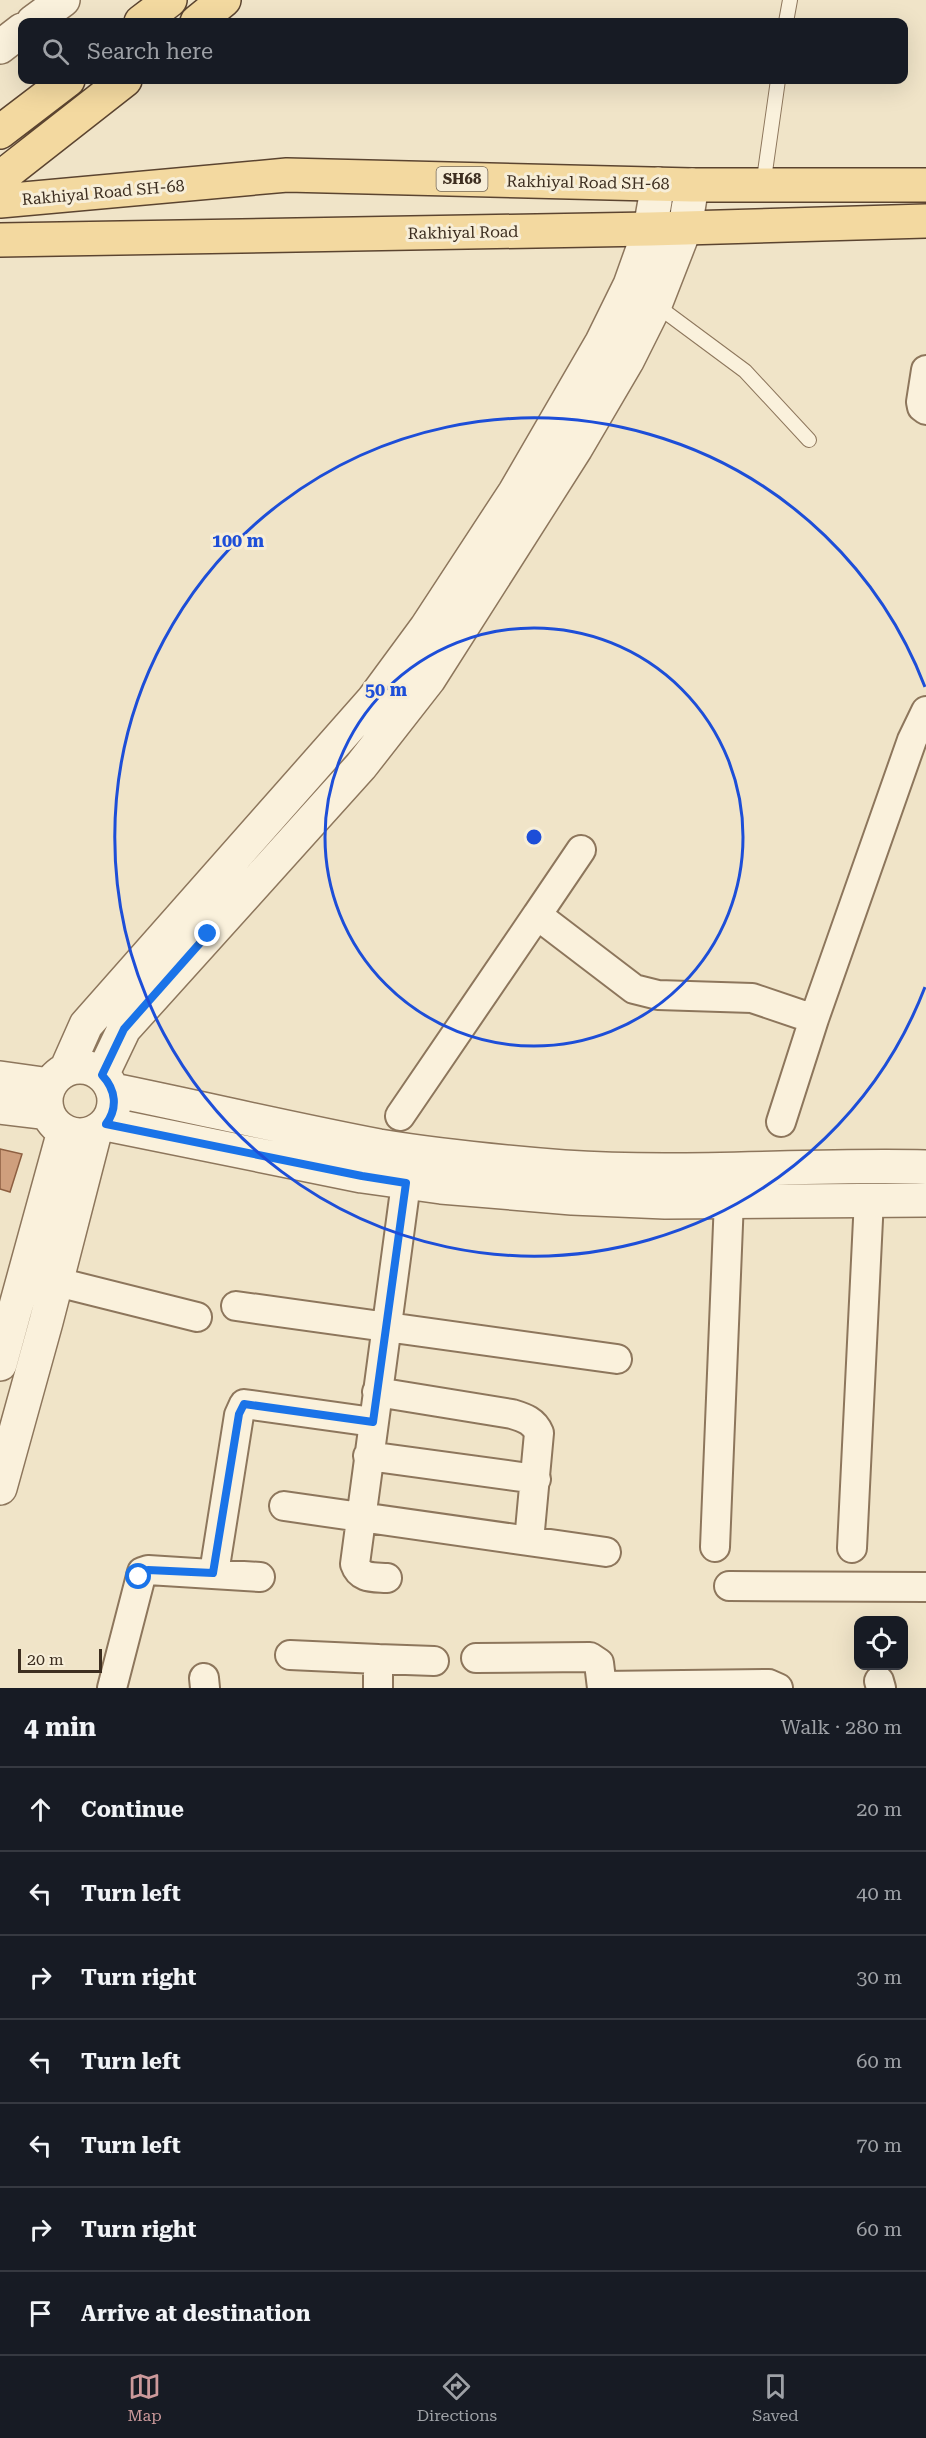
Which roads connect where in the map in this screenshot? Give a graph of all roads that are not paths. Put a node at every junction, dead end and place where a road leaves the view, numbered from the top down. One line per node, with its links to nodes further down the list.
1 (63, 0): 5 (street)
2 (170, 0): 6 (main road)
3 (224, 0): 7 (main road)
4 (789, 0): 8 (lane)
5 (38, 18)
6 (146, 18)
7 (202, 18)
8 (787, 18)
9 (18, 33): 10 (street)
10 (0, 47)
11 (63, 84): 14 (main road)
12 (120, 84): 15 (main road)
13 (777, 84): 19 (lane)
14 (0, 132)
15 (0, 178)
16 (658, 184): 17 (main road, Rakhiyal Road SH-68 / SH68); 20 (main road, Rakhiyal Road SH-68 / SH68); 23 (street)
17 (692, 185): 19 (main road, Rakhiyal Road SH-68 / SH68); 22 (street)
18 (926, 185): 19 (main road, Rakhiyal Road SH-68 / SH68)
19 (764, 186)
20 (0, 201)
21 (926, 221): 22 (main road, Rakhiyal Road)
22 (685, 228): 23 (main road, Rakhiyal Road); 25 (street)
23 (650, 229): 24 (main road, Rakhiyal Road); 25 (street)
24 (0, 240)
25 (643, 295): 28 (lane); 34 (street); 36 (street)
26 (926, 370): 27 (street)
27 (926, 410)
28 (809, 440)
29 (926, 711): 32 (street)
30 (581, 850): 31 (street)
31 (537, 915): 32 (street); 37 (street)
32 (814, 1019): 38 (street)
33 (0, 1078): 36 (street)
34 (107, 1083): 36 (street); 36 (street); 41 (street)
35 (0, 1107): 36 (street)
36 (71, 1109): 40 (street); 45 (street); 46 (street)
37 (400, 1116)
38 (781, 1122)
39 (926, 1167): 41 (street)
40 (406, 1183): 41 (street); 49 (street)
41 (665, 1186): 43 (street)
42 (869, 1199): 43 (street); 44 (street); 61 (street)
43 (729, 1200): 60 (street)
44 (926, 1200)
45 (57, 1282): 48 (street); 56 (street)
46 (8, 1306): 51 (street)
47 (236, 1306): 49 (street)
48 (197, 1317)
49 (386, 1327): 50 (street); 52 (street)
50 (617, 1359)
51 (0, 1364)
52 (377, 1392): 53 (street); 55 (street)
53 (373, 1422): 54 (street); 63 (street)
54 (368, 1456): 55 (street); 58 (street)
55 (536, 1479): 59 (street)
56 (0, 1488)
57 (284, 1506): 58 (street)
58 (360, 1518): 59 (street); 65 (street)
59 (529, 1541): 62 (street)
60 (715, 1547)
61 (852, 1548)
62 (606, 1552)
63 (213, 1573): 64 (street); 73 (street)
64 (260, 1577)
65 (387, 1578)
66 (729, 1586): 67 (street)
67 (926, 1587)
68 (290, 1655): 70 (street)
69 (476, 1658): 72 (street)
70 (378, 1659): 71 (street); 74 (street)
71 (434, 1661)
72 (602, 1687): 75 (street)
73 (112, 1688)
74 (378, 1688)
75 (778, 1688)

